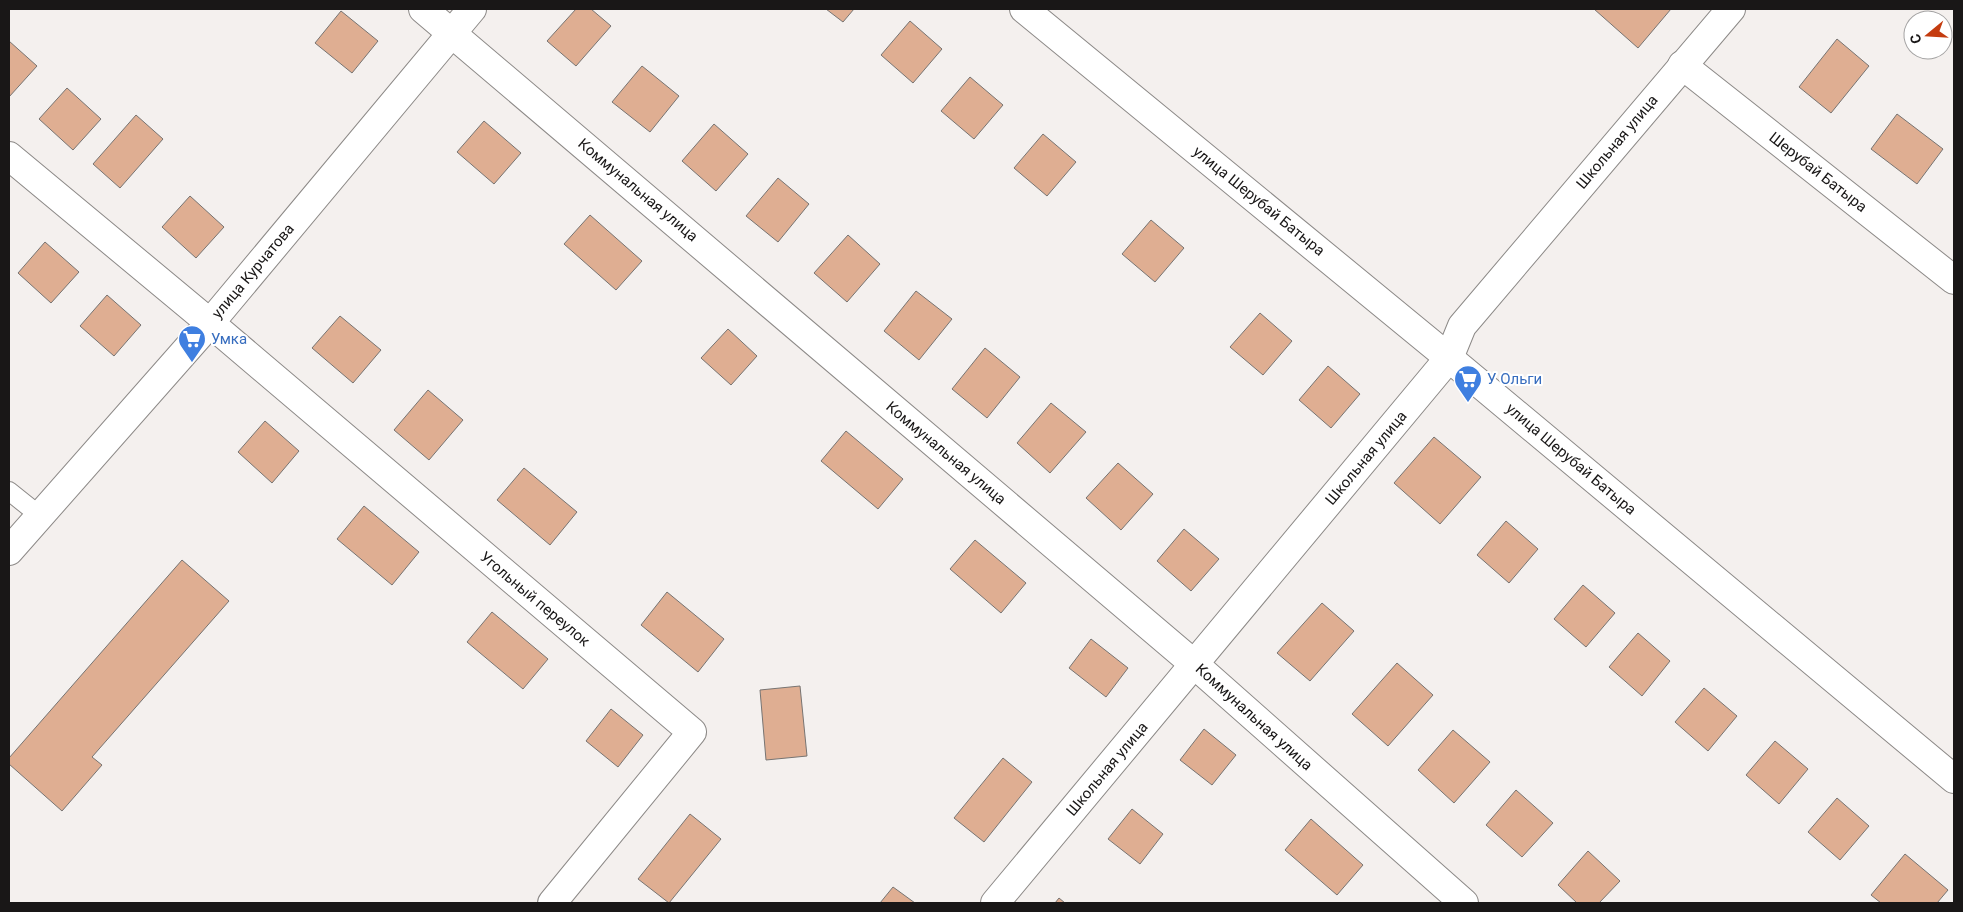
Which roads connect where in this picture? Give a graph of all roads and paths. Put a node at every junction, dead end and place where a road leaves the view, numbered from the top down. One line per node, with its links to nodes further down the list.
1 (424, 9): 5 (street, Коммунальная улица)
2 (472, 9): 5 (street, улица Курчатова)
3 (1024, 9): 10 (street, улица Шерубай Батыра)
4 (1731, 9): 6 (street, Школьная улица)
5 (452, 32): 9 (street, улица Курчатова); 14 (street, Коммунальная улица)
6 (1682, 65): 8 (street, Шерубай Батыра); 10 (street, Школьная улица)
7 (9, 156): 9 (street)
8 (1954, 280)
9 (210, 323): 12 (street, улица Курчатова); 16 (street, Угольный переулок)
10 (1450, 358): 14 (street, Школьная улица); 15 (street, улица Шерубай Батыра)
11 (9, 491): 12 (lane)
12 (39, 515): 13 (street, улица Курчатова)
13 (9, 551)
14 (1194, 664): 17 (street, Школьная улица); 18 (street, Коммунальная улица)
15 (1954, 779)
16 (552, 903)
17 (994, 903)
18 (1464, 903)

